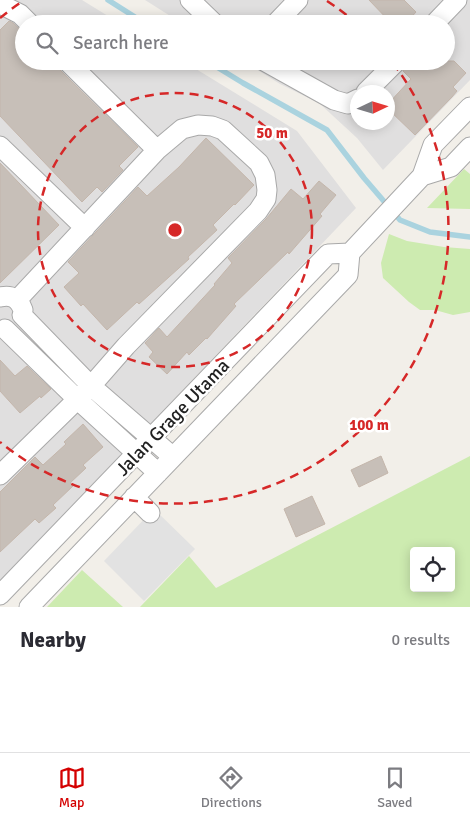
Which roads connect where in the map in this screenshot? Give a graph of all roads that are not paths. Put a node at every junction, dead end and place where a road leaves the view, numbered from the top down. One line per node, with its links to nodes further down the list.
1 (190, 0): 6 (street)
2 (298, 0): 7 (street)
3 (457, 0): 8 (street)
4 (0, 4): 5 (street)
5 (21, 15)
6 (206, 15)
7 (284, 15)
8 (443, 15)
9 (76, 70): 17 (street)
10 (280, 70): 13 (street)
11 (388, 70): 12 (street)
12 (373, 85)
13 (350, 103)
14 (470, 107): 18 (street)
15 (0, 146): 19 (street)
16 (469, 149): 18 (street)
17 (157, 150): 19 (street); 23 (street)
18 (422, 176): 20 (street)
19 (85, 228): 21 (street)
20 (350, 253): 25 (street, Jalan Grage Utama); 27 (street, Jalan Grage Utama)
21 (8, 300): 22 (street); 23 (street)
22 (2, 328): 24 (street)
23 (91, 386): 24 (street); 25 (street)
24 (77, 399): 26 (street); 29 (street)
25 (151, 438): 26 (street, Jalan Grage Utama); 27 (street)
26 (136, 453): 28 (street); 32 (street, Jalan Grage Utama)
27 (173, 456): 28 (street, Jalan Grage Utama)
28 (158, 473): 30 (street, Jalan Grage Utama)
29 (0, 475)
30 (134, 497): 31 (street); 33 (street, Jalan Grage Utama)
31 (150, 513)
32 (0, 595)
33 (29, 607)

